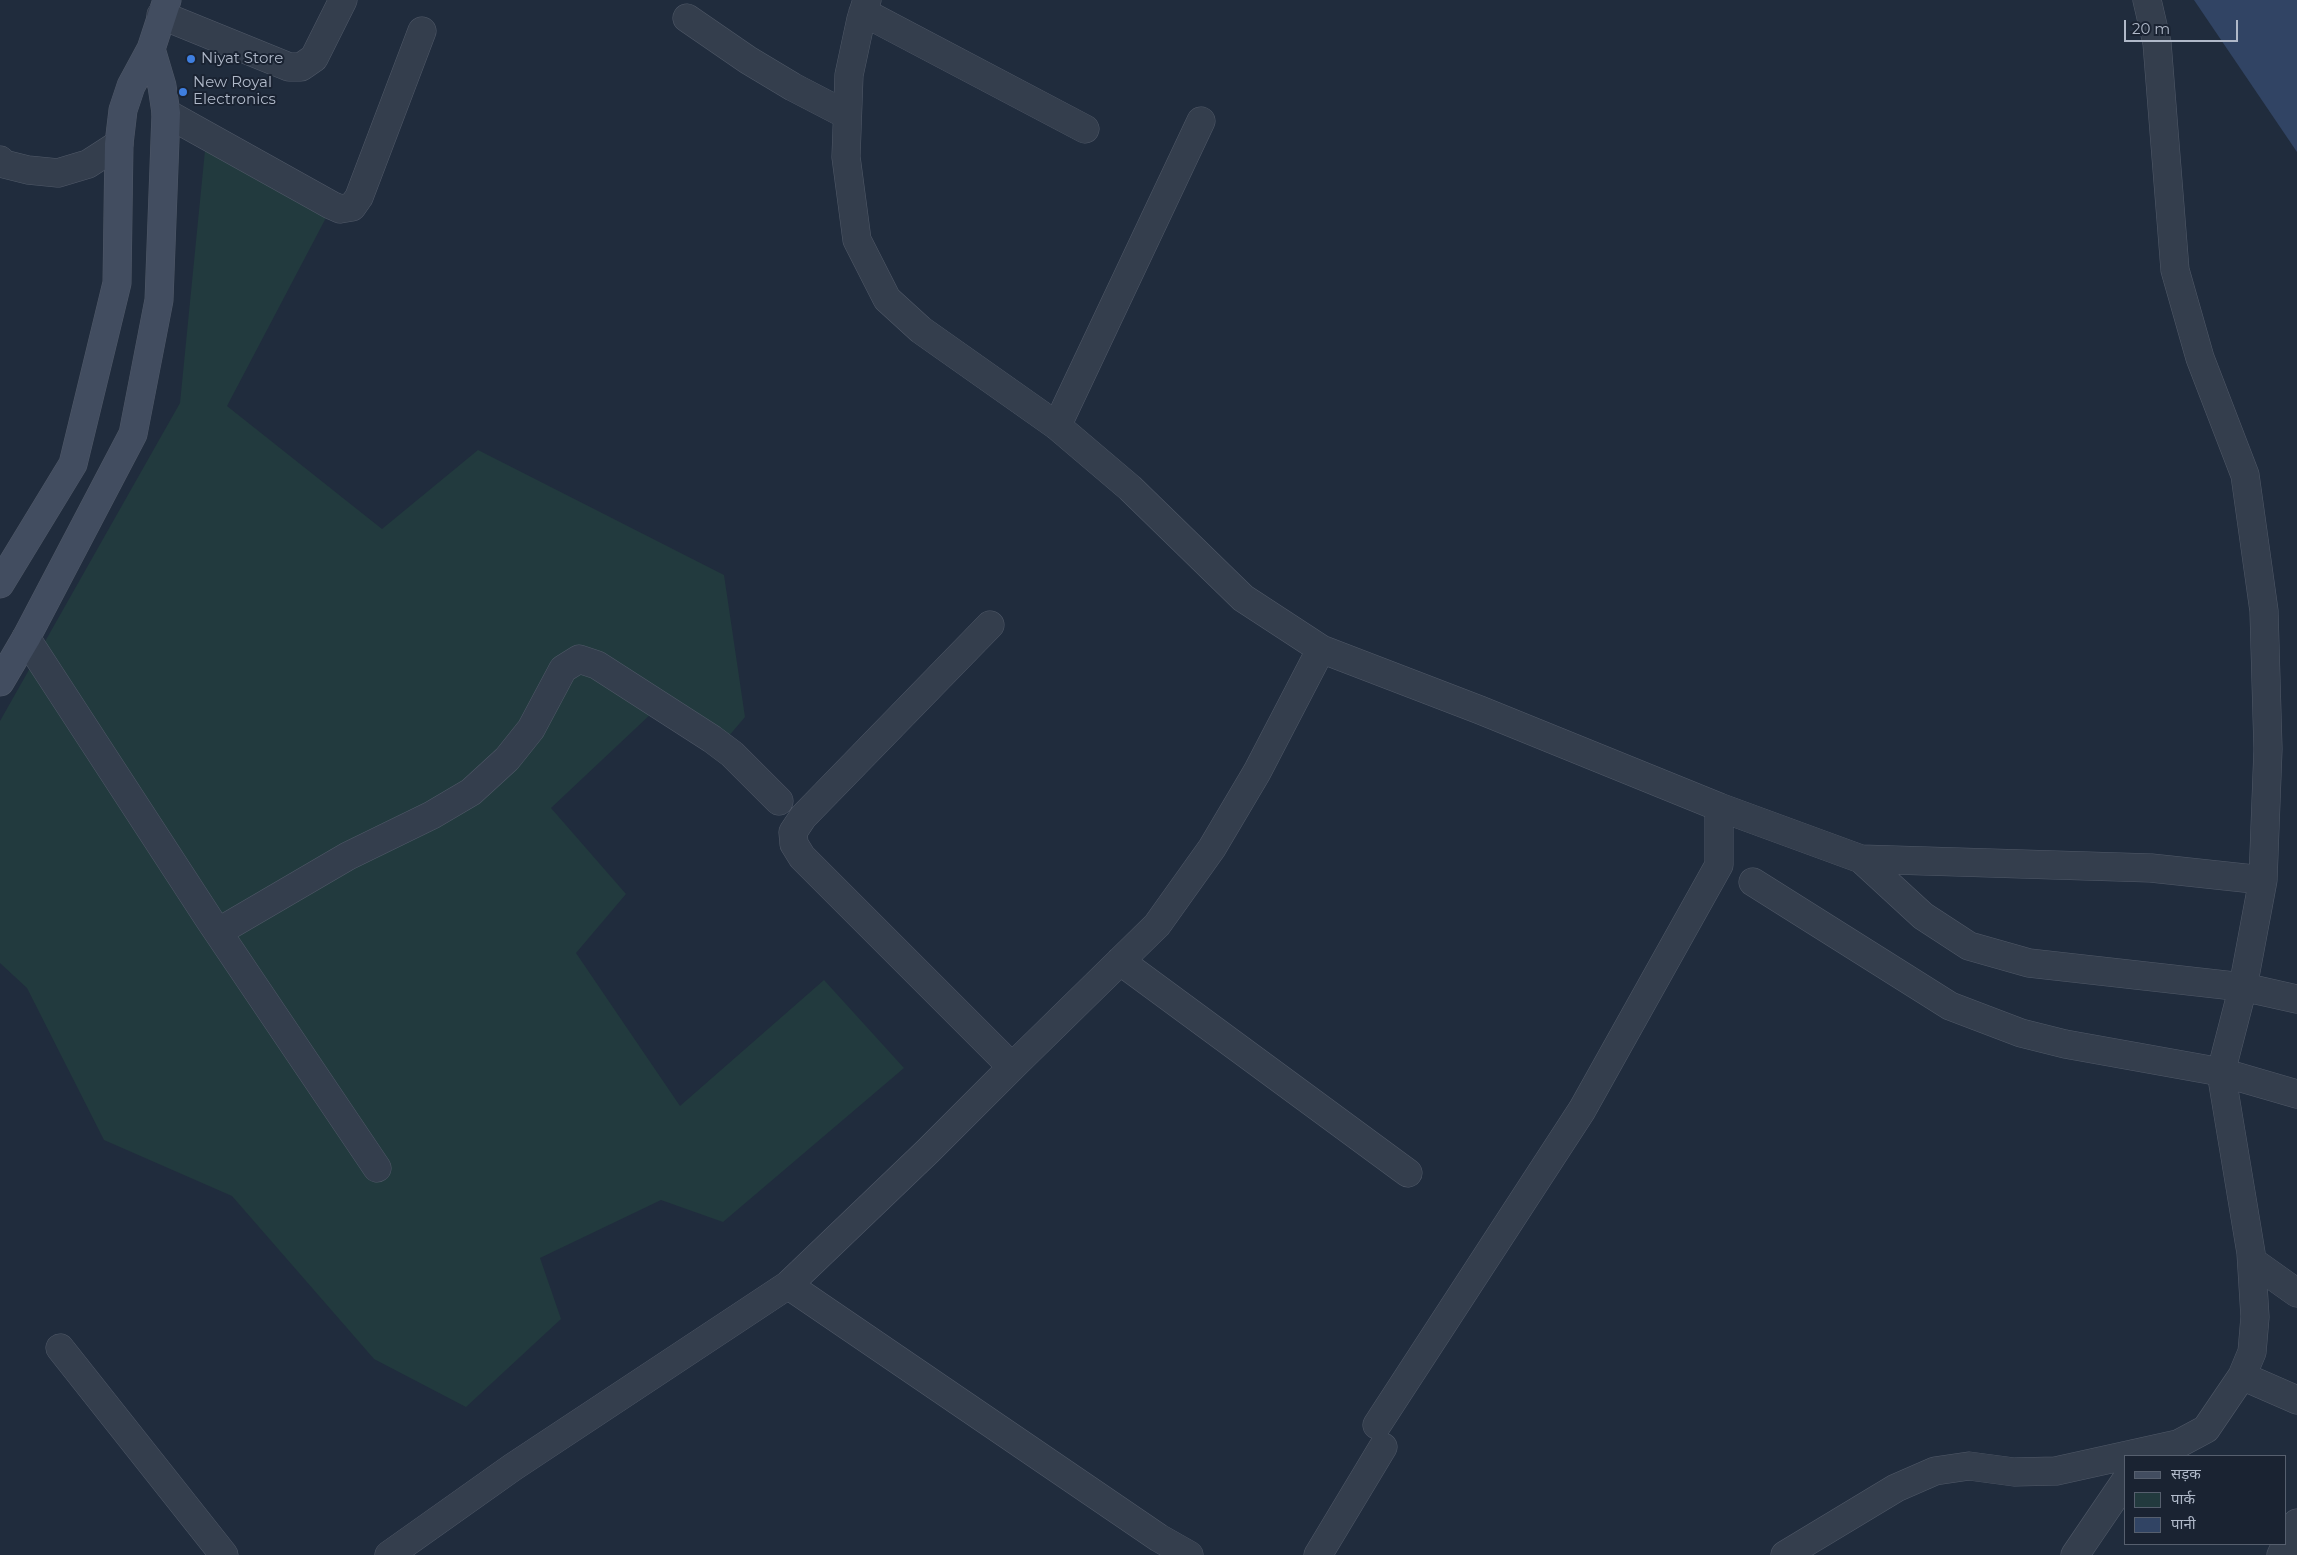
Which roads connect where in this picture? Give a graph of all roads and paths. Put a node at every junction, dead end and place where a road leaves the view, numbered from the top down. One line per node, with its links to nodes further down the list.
1 (343, 0): 4 (street)
2 (2147, 0): 23 (street)
3 (865, 6): 9 (street); 11 (street)
4 (164, 8): 7 (main road)
5 (688, 18): 9 (street)
6 (422, 30): 8 (street)
7 (151, 49): 8 (main road); 12 (main road)
8 (166, 114): 17 (main road)
9 (847, 115): 14 (street)
10 (1201, 121): 14 (street)
11 (1085, 129)
12 (119, 144): 13 (street); 15 (main road)
13 (0, 160)
14 (1057, 426): 18 (street)
15 (0, 584)
16 (990, 624): 29 (street)
17 (26, 638): 19 (main road); 25 (street)
18 (1321, 650): 21 (street); 26 (street)
19 (0, 682)
20 (779, 801): 25 (street)
21 (1719, 808): 22 (street); 48 (street)
22 (1861, 859): 23 (street); 27 (street)
23 (2262, 880): 27 (street)
24 (1752, 882): 30 (street)
25 (218, 932): 32 (street)
26 (1120, 961): 29 (street); 33 (street)
27 (2243, 987): 28 (street); 30 (street)
28 (2297, 999)
29 (1012, 1067): 35 (street)
30 (2221, 1072): 31 (street); 34 (street)
31 (2297, 1094)
32 (377, 1168)
33 (1408, 1173)
34 (2252, 1261): 36 (street); 38 (street)
35 (788, 1285): 46 (street); 47 (street)
36 (2297, 1294)
37 (60, 1348): 45 (street)
38 (2242, 1376): 39 (street); 40 (street)
39 (2297, 1400)
40 (2143, 1454)
41 (2124, 1458): 49 (street)
42 (2124, 1483): 50 (street)
43 (2297, 1523): 44 (street)
44 (2287, 1543)
45 (224, 1555)
46 (389, 1555)
47 (1189, 1555)
48 (1318, 1555)
49 (1785, 1555)
50 (2075, 1555)

